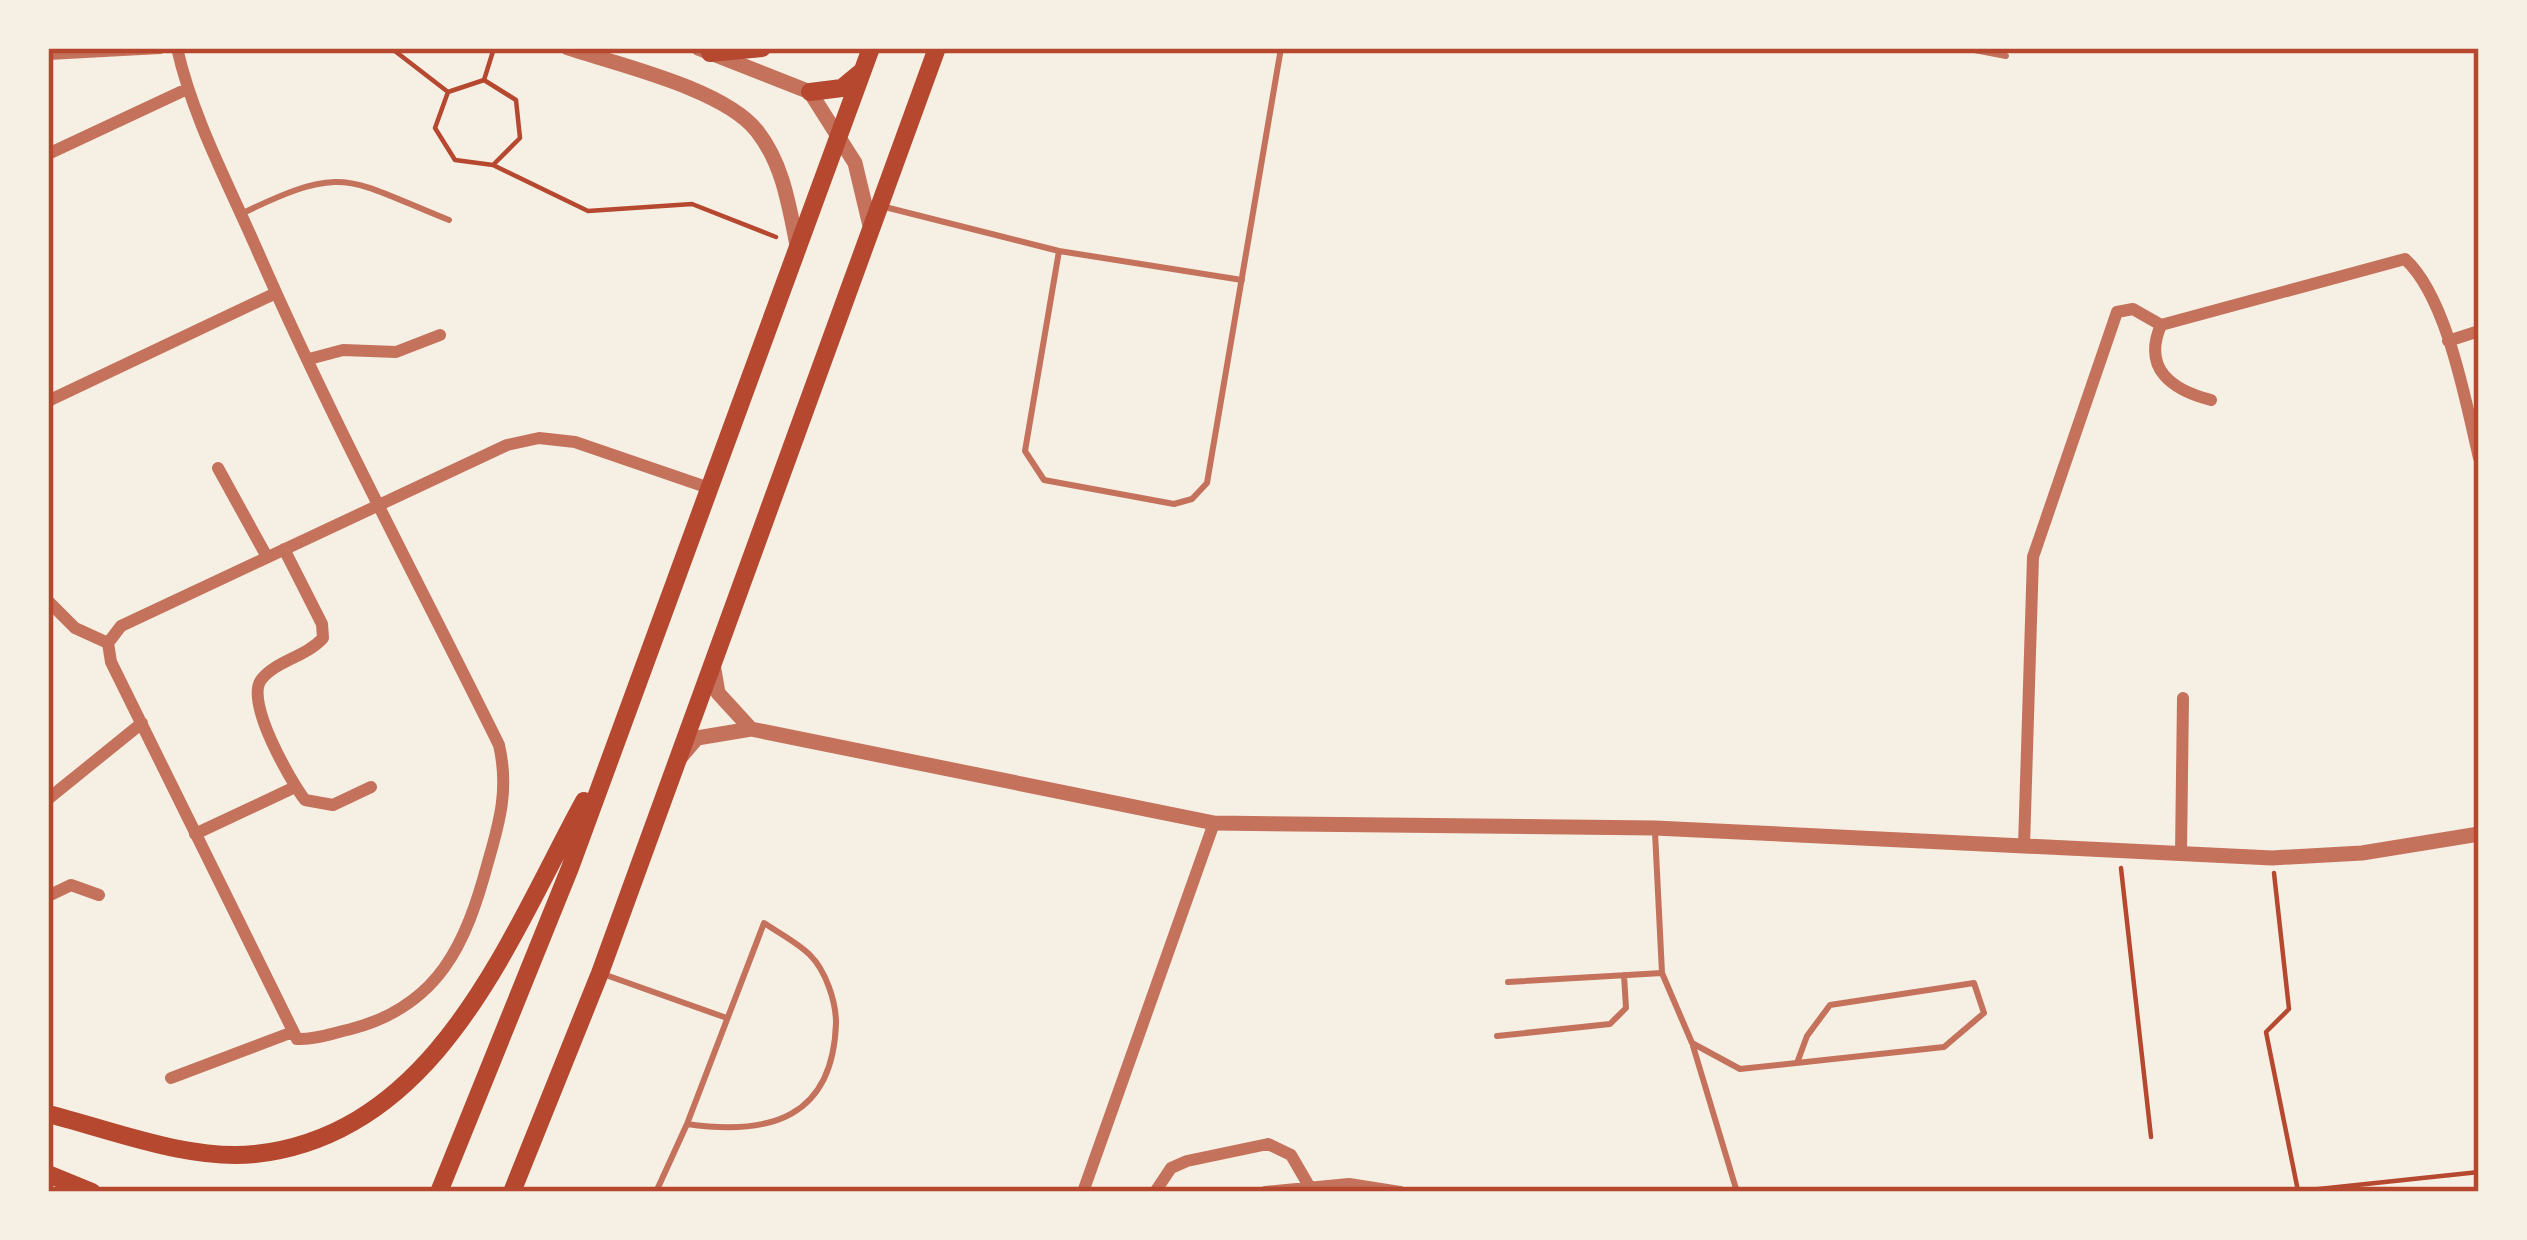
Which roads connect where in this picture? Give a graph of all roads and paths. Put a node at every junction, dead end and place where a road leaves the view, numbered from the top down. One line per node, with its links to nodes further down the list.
1 (160, 48): 12 (street)
2 (177, 48): 16 (street)
3 (391, 48): 17 (path)
4 (494, 48): 15 (path)
5 (568, 48): 26 (street)
6 (762, 48): 11 (main road)
7 (871, 48): 14 (main road)
8 (937, 48): 22 (main road)
9 (1281, 48): 28 (lane)
10 (1964, 48): 13 (lane)
11 (704, 50): 18 (street)
12 (48, 53)
13 (2006, 56)
14 (863, 70): 18 (main road); 19 (main road)
15 (484, 80): 17 (path); 21 (path)
16 (187, 89): 20 (street); 23 (street)
17 (448, 92): 21 (path)
18 (810, 92): 19 (street)
19 (839, 135): 25 (street); 26 (main road)
20 (48, 154)
21 (493, 165): 26 (path)
22 (879, 206): 25 (main road); 27 (lane)
23 (241, 214): 24 (lane); 29 (street)
24 (449, 220)
25 (871, 230): 45 (main road)
26 (797, 245): 39 (main road)
27 (1059, 251): 28 (lane); 28 (lane)
28 (1242, 280)
29 (276, 293): 34 (street); 36 (street)
30 (2161, 325): 33 (street); 35 (street); 58 (street)
31 (2479, 332): 33 (street)
32 (440, 334): 34 (street)
33 (2448, 341): 37 (street)
34 (308, 359): 40 (street)
35 (2211, 400)
36 (48, 401)
37 (2479, 458)
38 (218, 468): 42 (street)
39 (709, 488): 40 (street); 49 (main road)
40 (379, 503): 41 (street); 69 (street)
41 (284, 550): 42 (street); 51 (street)
42 (267, 557): 44 (street)
43 (48, 601): 44 (street)
44 (108, 643): 47 (street)
45 (713, 664): 48 (street); 50 (main road)
46 (2183, 698): 60 (street)
47 (142, 723): 53 (street); 56 (street)
48 (751, 729): 50 (street); 54 (street)
49 (615, 744): 74 (main road); 82 (main road)
50 (678, 760): 64 (main road)
51 (295, 787): 52 (street); 56 (street)
52 (371, 787)
53 (48, 799)
54 (1214, 823): 55 (street); 85 (street)
55 (1655, 829): 58 (street); 65 (lane)
56 (195, 834): 69 (street)
57 (2479, 834): 61 (street)
58 (2024, 846): 59 (street)
59 (2119, 850): 60 (street); 76 (path)
60 (2181, 854): 61 (street)
61 (2272, 857): 80 (path)
62 (99, 895): 63 (street)
63 (48, 896)
64 (600, 973): 68 (lane); 83 (main road)
65 (1662, 973): 66 (lane); 71 (lane)
66 (1624, 975): 67 (lane); 70 (lane)
67 (1508, 982)
68 (724, 1017): 75 (lane); 75 (lane)
69 (290, 1033): 73 (street)
70 (1497, 1036)
71 (1693, 1043): 72 (lane); 89 (lane)
72 (1797, 1063): 72 (lane)
73 (171, 1078)
74 (48, 1114)
75 (687, 1124): 84 (lane)
76 (2151, 1137)
77 (2479, 1172): 80 (path)
78 (48, 1174): 81 (main road)
79 (1309, 1186): 86 (street); 87 (street); 88 (street)
80 (2298, 1191)
81 (92, 1192)
82 (440, 1192)
83 (515, 1192)
84 (656, 1192)
85 (1083, 1192)
86 (1155, 1192)
87 (1265, 1192)
88 (1400, 1192)
89 (1737, 1192)

